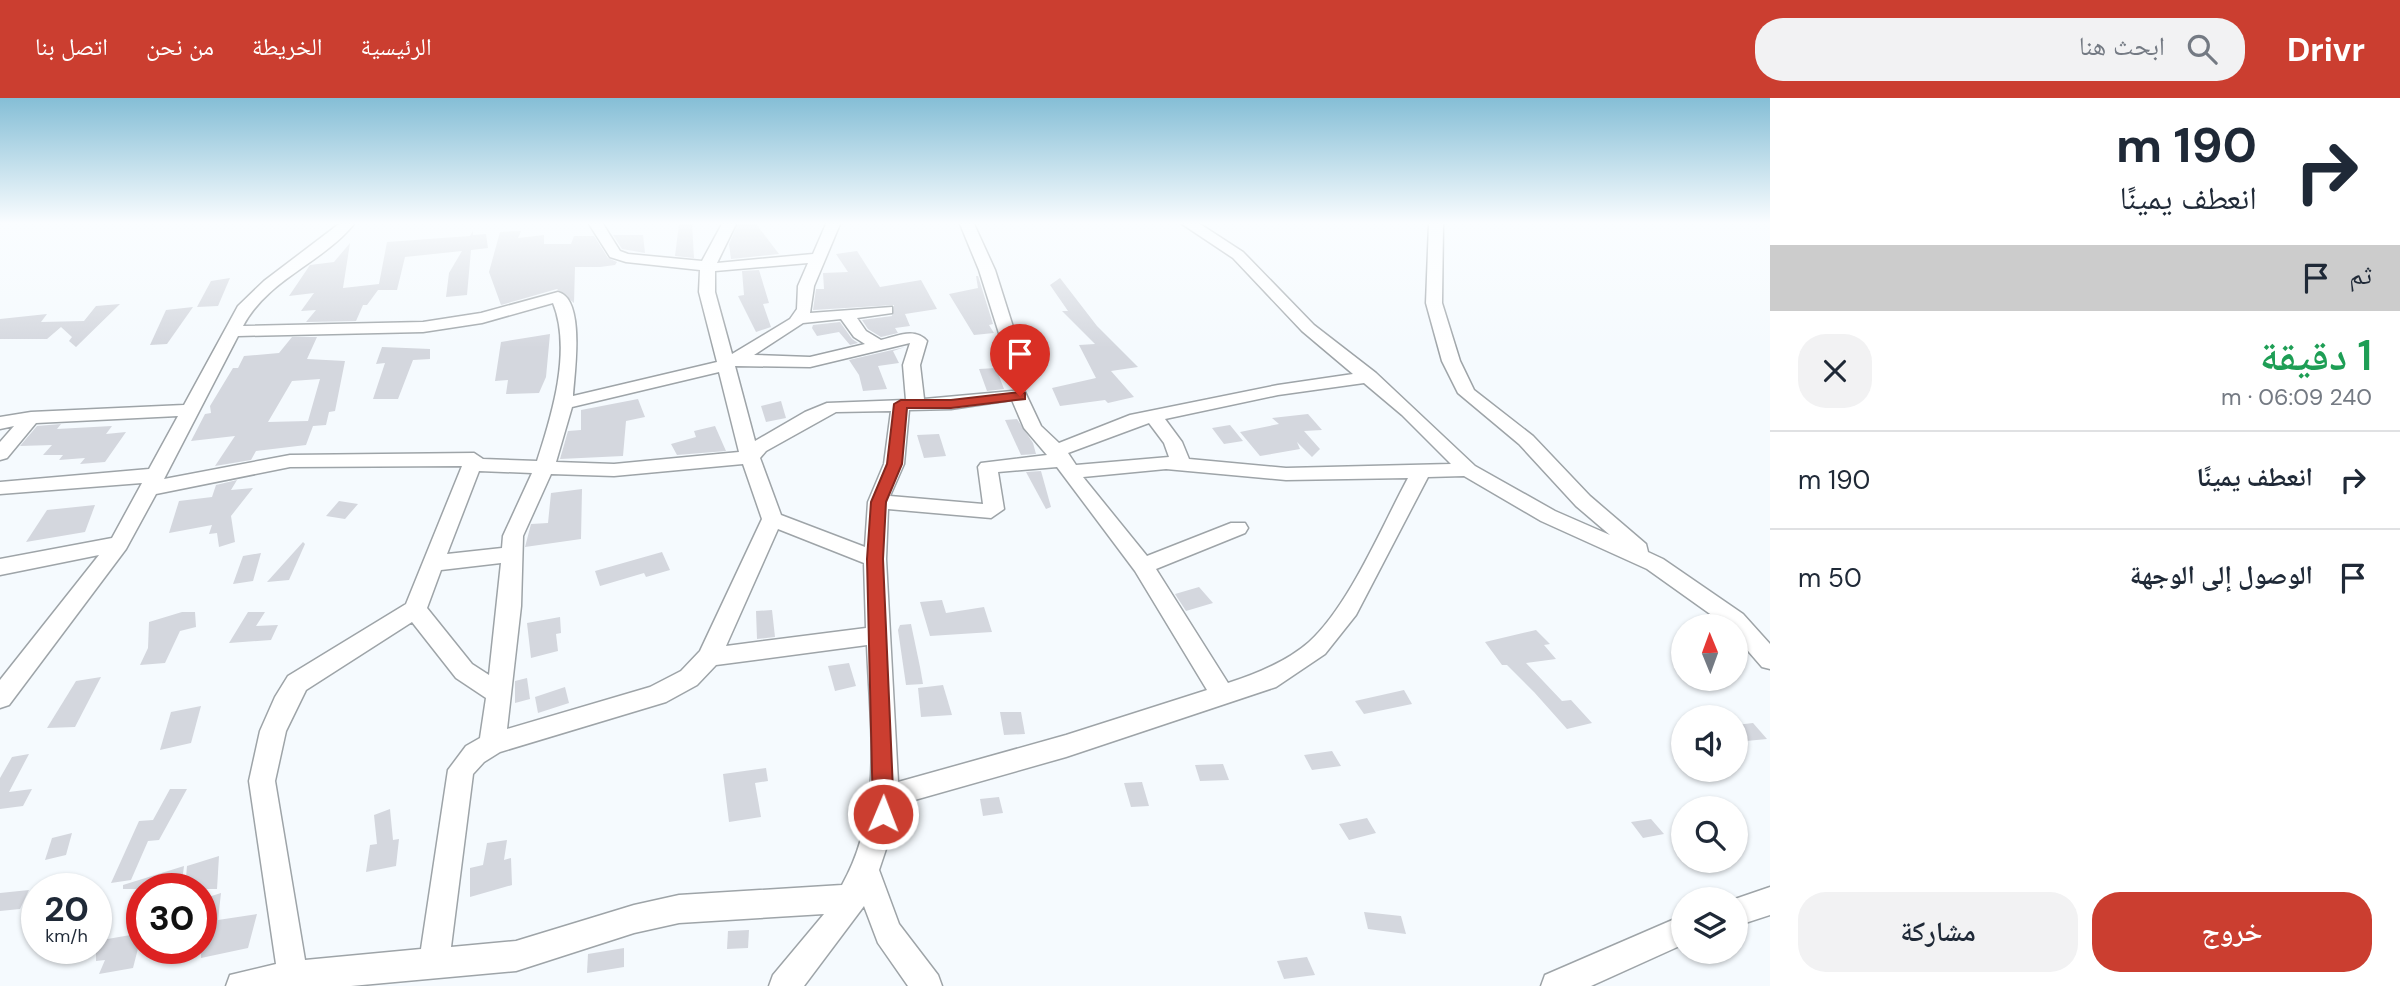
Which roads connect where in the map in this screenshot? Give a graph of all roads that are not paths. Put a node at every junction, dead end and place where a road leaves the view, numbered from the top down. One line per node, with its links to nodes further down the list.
1 (291, 265): 12 (street)
2 (708, 265): 15 (street)
3 (712, 265): 4 (street)
4 (735, 265)
5 (815, 265): 11 (street)
6 (985, 265): 14 (street)
7 (1248, 265): 16 (street)
8 (1435, 265): 40 (street)
9 (887, 310): 10 (street)
10 (845, 313): 11 (street); 13 (street)
11 (799, 319): 15 (street)
12 (231, 331): 17 (street); 19 (street)
13 (878, 345): 15 (street); 18 (street)
14 (1011, 346)
15 (730, 362): 17 (street); 24 (street)
16 (1370, 377): 20 (street); 29 (street)
17 (564, 404): 28 (street)
18 (908, 404): 24 (street); 25 (street); 33 (street)
19 (189, 410): 21 (street); 31 (street)
20 (1153, 416): 25 (street); 26 (street)
21 (31, 418): 22 (street); 23 (street)
22 (0, 423)
23 (0, 454)
24 (750, 457): 28 (street); 34 (street)
25 (1062, 461): 26 (street); 33 (street); 41 (street)
26 (1181, 464): 30 (street)
27 (471, 466): 28 (street); 31 (street); 39 (street)
28 (544, 468): 37 (street)
29 (1468, 470): 30 (street); 40 (street)
30 (1421, 472): 48 (street)
31 (154, 482): 32 (street); 36 (street)
32 (0, 488)
33 (878, 502): 38 (street)
34 (772, 519): 38 (street); 45 (street)
35 (1238, 528): 41 (street)
36 (119, 544): 42 (street); 49 (street)
37 (512, 554): 39 (street); 47 (street)
38 (875, 559): 44 (street)
39 (433, 563): 43 (street)
40 (1656, 564): 46 (street)
41 (1143, 566): 48 (street)
42 (0, 567)
43 (415, 609): 47 (street); 58 (street)
44 (878, 635): 45 (street); 51 (street)
45 (709, 657): 50 (street)
46 (1770, 660)
47 (499, 694): 50 (street)
48 (1223, 695): 51 (street)
49 (0, 698)
50 (492, 744): 57 (street)
51 (885, 797): 52 (street)
52 (865, 870): 53 (street); 61 (street)
53 (853, 898): 57 (street); 60 (street)
54 (1770, 901): 55 (street)
55 (1748, 908)
56 (1671, 935): 62 (street)
57 (434, 964): 58 (street)
58 (293, 976): 59 (street)
59 (241, 986)
60 (784, 986)
61 (927, 986)
62 (1556, 986)

